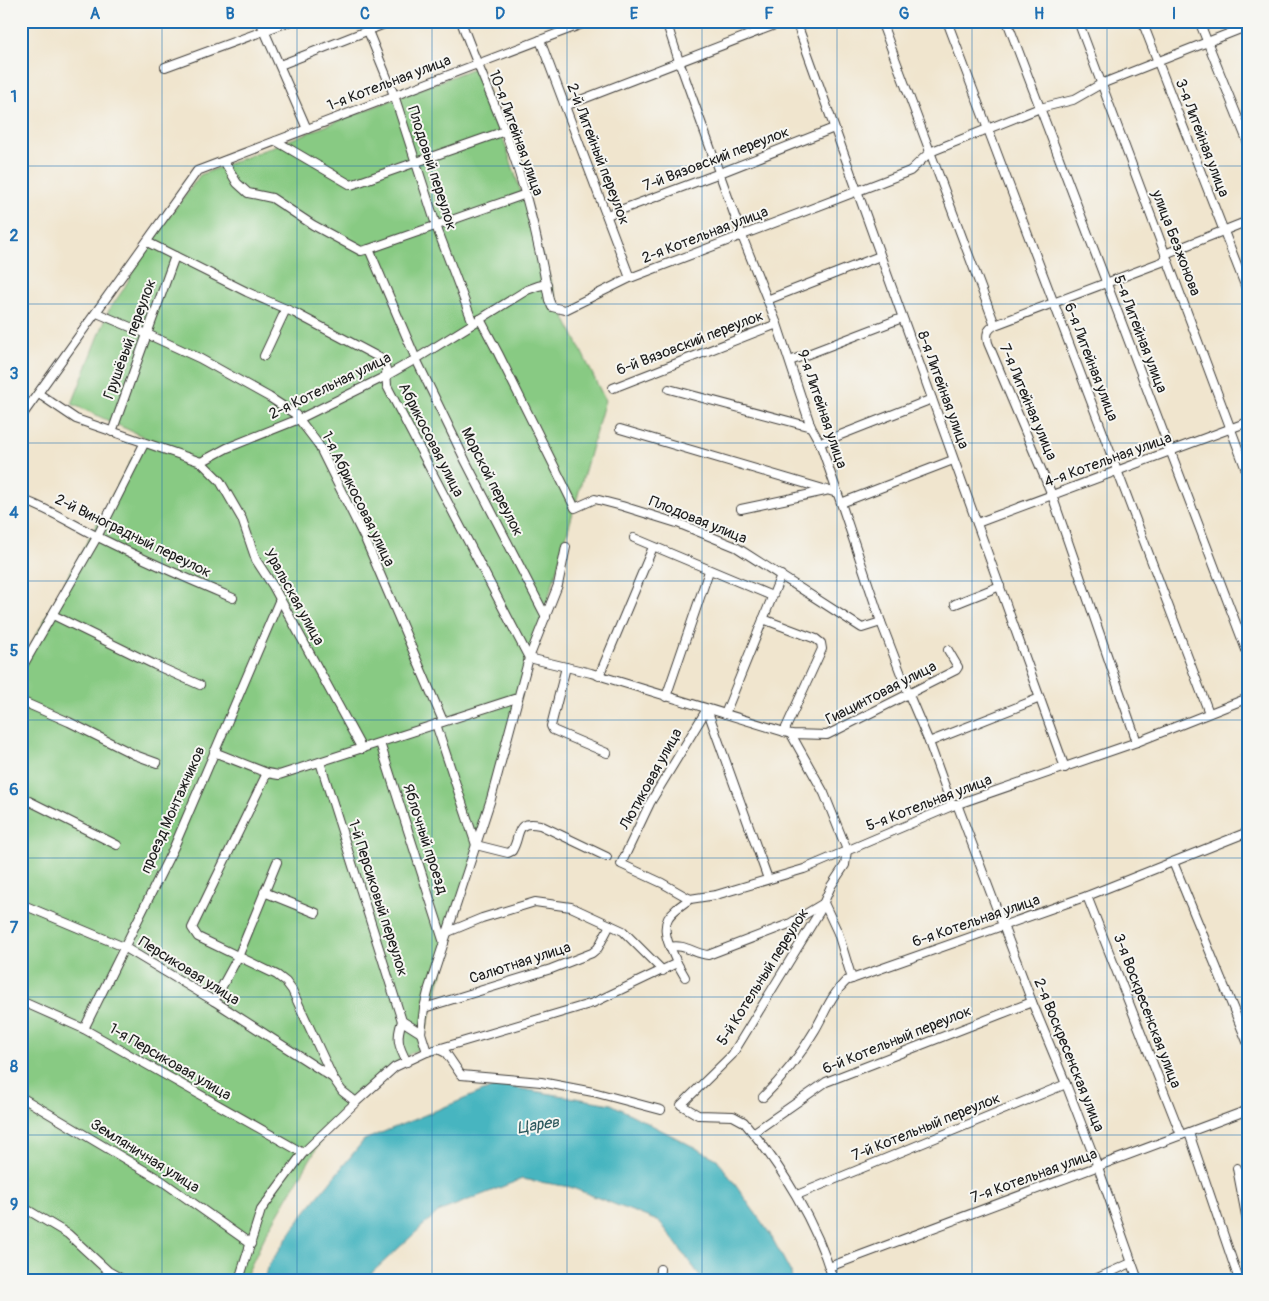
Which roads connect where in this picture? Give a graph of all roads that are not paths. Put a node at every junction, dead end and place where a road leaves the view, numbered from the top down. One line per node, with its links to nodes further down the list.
1 (260, 21): 19 (street)
2 (291, 21): 19 (street)
3 (364, 21): 18 (street, Плодовый переулок)
4 (392, 21): 18 (street)
5 (461, 21): 24 (street, 10-я Литейная улица)
6 (590, 21): 16 (street, 1-я Котельная улица)
7 (666, 21): 22 (street, 9-я Литейная улица)
8 (785, 21): 22 (street)
9 (796, 21): 31 (street, 8-я Литейная улица)
10 (881, 21): 37 (street, 7-я Литейная улица)
11 (947, 21): 33 (street, 6-я Литейная улица)
12 (1007, 21): 30 (street, 5-я Литейная улица)
13 (1078, 21): 27 (street, улица Безжонова)
14 (1142, 21): 23 (street, 3-я Литейная улица)
15 (1199, 21): 21 (street)
16 (568, 25): 20 (street, 1-я Котельная улица)
17 (1248, 26): 21 (street, 2-я Котельная улица)
18 (368, 30): 25 (street); 28 (street, Плодовый переулок)
19 (265, 31): 25 (street); 26 (street)
20 (540, 40): 24 (street, 1-я Котельная улица); 29 (street, 2-й Литейный переулок)
21 (1207, 42): 23 (street, 2-я Котельная улица); 36 (street)
22 (679, 61): 29 (street); 40 (street, 9-я Литейная улица)
23 (1158, 61): 27 (street, 2-я Котельная улица); 46 (street, 3-я Литейная улица)
24 (476, 64): 28 (street, 1-я Котельная улица); 34 (street, 10-я Литейная улица)
25 (280, 65): 32 (street)
26 (165, 67)
27 (1101, 84): 30 (street, 2-я Котельная улица); 52 (street, улица Безжонова)
28 (394, 95): 32 (street, 1-я Котельная улица); 39 (street, Плодовый переулок)
29 (565, 106): 43 (street, 2-й Литейный переулок)
30 (1040, 108): 33 (street, 2-я Котельная улица); 54 (street, 5-я Литейная улица)
31 (834, 128): 40 (street, 7-й Вязовский переулок); 41 (street, 8-я Литейная улица)
32 (307, 129): 35 (street, 1-я Котельная улица)
33 (987, 130): 37 (street, 2-я Котельная улица); 58 (street, 6-я Литейная улица)
34 (504, 131): 39 (street); 42 (street, 10-я Литейная улица)
35 (276, 141): 38 (street, 1-я Котельная улица); 39 (street)
36 (1248, 143)
37 (930, 152): 41 (street, 2-я Котельная улица); 64 (street, 7-я Литейная улица)
38 (224, 161): 48 (street, 1-я Котельная улица); 49 (street)
39 (416, 162): 45 (street, Плодовый переулок)
40 (720, 173): 43 (street, 7-й Вязовский переулок); 47 (street, 9-я Литейная улица)
41 (857, 192): 47 (street, 2-я Котельная улица); 51 (street, 8-я Литейная улица)
42 (526, 194): 45 (street); 55 (street, 10-я Литейная улица)
43 (606, 215): 53 (street, 2-й Литейный переулок)
44 (1248, 221): 46 (street)
45 (436, 226): 49 (street); 62 (street, Плодовый переулок)
46 (1223, 231): 52 (street); 56 (street, 3-я Литейная улица)
47 (742, 236): 53 (street, 2-я Котельная улица); 57 (street, 9-я Литейная улица)
48 (147, 242): 50 (street, Абрикосовая улица); 60 (street)
49 (370, 249): 67 (street, Морской переулок)
50 (175, 256): 59 (street, Абрикосовая улица); 65 (street, Грушёвый переулок)
51 (880, 256): 57 (street, 6-й Вязовский переулок); 61 (street, 8-я Литейная улица)
52 (1166, 257): 54 (street); 79 (street, улица Безжонова)
53 (630, 278): 55 (street, 2-я Котельная улица)
54 (1106, 283): 58 (street); 83 (street, 5-я Литейная улица)
55 (547, 284): 62 (street, 2-я Котельная улица)
56 (1248, 293)
57 (767, 300): 63 (street, 9-я Литейная улица)
58 (1054, 303): 64 (street); 86 (street, 6-я Литейная улица)
59 (286, 309): 66 (street); 69 (street, Абрикосовая улица)
60 (97, 313): 65 (street, 1-я Абрикосовая улица); 72 (street)
61 (902, 318): 68 (street); 73 (street, 8-я Литейная улица)
62 (477, 321): 67 (street, 2-я Котельная улица); 93 (street, Плодовый переулок)
63 (777, 324): 68 (street, 9-я Литейная улица); 70 (street, 6-й Вязовский переулок)
64 (996, 324): 90 (street, 7-я Литейная улица)
65 (146, 334): 75 (street, 1-я Абрикосовая улица); 80 (street, Грушёвый переулок)
66 (264, 356)
67 (416, 359): 69 (street, 2-я Котельная улица); 108 (street, Морской переулок)
68 (790, 361): 77 (street, 9-я Литейная улица)
69 (386, 376): 75 (street, 2-я Котельная улица); 113 (street, Абрикосовая улица)
70 (612, 388)
71 (669, 389): 77 (street)
72 (38, 394): 74 (street); 80 (street)
73 (932, 399): 81 (street); 84 (street, 8-я Литейная улица)
74 (21, 417)
75 (299, 418): 85 (street, 2-я Котельная улица); 127 (street, 1-я Абрикосовая улица)
76 (1248, 422): 79 (street, 4-я Котельная улица)
77 (812, 427): 81 (street, 9-я Литейная улица)
78 (620, 429): 88 (street)
79 (1230, 429): 83 (street, 4-я Котельная улица); 87 (street, улица Безжонова)
80 (112, 432): 82 (street)
81 (820, 443): 89 (street, 9-я Литейная улица)
82 (144, 444): 85 (street); 96 (street)
83 (1170, 451): 86 (street, 4-я Котельная улица); 112 (street, 5-я Литейная улица)
84 (953, 460): 92 (street); 95 (street, 8-я Литейная улица)
85 (201, 462): 105 (street, Уральская улица)
86 (1117, 471): 90 (street, 4-я Котельная улица); 125 (street, 6-я Литейная улица)
87 (1248, 475)
88 (827, 491): 89 (street); 94 (street)
89 (837, 494): 92 (street, 9-я Литейная улица)
90 (1052, 495): 95 (street, 4-я Котельная улица); 130 (street, 7-я Литейная улица)
91 (21, 499): 96 (street, 2-й Виноградный переулок)
92 (842, 503): 110 (street, 9-я Литейная улица)
93 (575, 508): 101 (street, Плодовая улица)
94 (740, 509)
95 (977, 523): 102 (street, 8-я Литейная улица)
96 (97, 537): 104 (street, 2-й Виноградный переулок); 107 (street)
97 (634, 538): 99 (street)
98 (566, 547): 108 (street)
99 (653, 547): 100 (street); 116 (street)
100 (709, 570): 103 (street); 119 (street)
101 (780, 575): 103 (street); 110 (street, Плодовая улица)
102 (1000, 586): 106 (street); 121 (street, 8-я Литейная улица)
103 (772, 596): 109 (street)
104 (233, 598)
105 (280, 599): 132 (street, Уральская улица); 133 (street, проезд Монтажников)
106 (955, 604)
107 (53, 615): 115 (street); 117 (street)
108 (546, 617): 113 (street)
109 (763, 619): 126 (street); 128 (street)
110 (882, 622): 118 (street, 9-я Литейная улица)
111 (948, 650): 118 (street, Гиацинтовая улица)
112 (1248, 655)
113 (529, 658): 114 (street, Гиацинтовая улица); 120 (street)
114 (566, 667): 116 (street, Гиацинтовая улица); 134 (street)
115 (21, 669)
116 (599, 676): 119 (street, Гиацинтовая улица)
117 (200, 685)
118 (909, 695): 128 (street, Гиацинтовая улица); 129 (street, 9-я Литейная улица)
119 (666, 696): 124 (street, Гиацинтовая улица)
120 (517, 698): 127 (street); 142 (street)
121 (1040, 698): 129 (street); 137 (street, 8-я Литейная улица)
122 (1248, 698): 125 (street, 5-я Котельная улица)
123 (21, 701): 136 (street)
124 (707, 709): 126 (street, Гиацинтовая улица); 148 (street); 151 (street, Лютиковая улица)
125 (1209, 713): 130 (street, 5-я Котельная улица)
126 (725, 714): 128 (street, Гиацинтовая улица)
127 (440, 723): 131 (street); 142 (street, 1-я Абрикосовая улица)
128 (787, 733): 144 (street)
129 (929, 742): 140 (street, 9-я Литейная улица)
130 (1137, 742): 137 (street, 5-я Котельная улица)
131 (380, 743): 132 (street); 158 (street, Яблочный проезд)
132 (362, 749): 135 (street)
133 (214, 752): 138 (street); 160 (street, проезд Монтажников)
134 (607, 753)
135 (320, 762): 138 (street); 170 (street, 1-й Персиковый переулок)
136 (157, 763)
137 (1066, 768): 140 (street, 5-я Котельная улица)
138 (267, 773): 161 (street)
139 (21, 797): 143 (street)
140 (954, 805): 144 (street, 5-я Котельная улица); 156 (street, 2-я Воскресенская улица)
141 (1248, 832): 147 (street, 6-я Котельная улица)
142 (476, 845): 145 (street); 157 (street)
143 (117, 846)
144 (847, 850): 148 (street, 5-я Котельная улица); 152 (street, 5-й Котельный переулок)
145 (607, 857)
146 (277, 862): 149 (street)
147 (1173, 862): 150 (street, 6-я Котельная улица); 173 (street)
148 (768, 880): 151 (street, 5-я Котельная улица)
149 (264, 892): 154 (street); 161 (street)
150 (1087, 896): 156 (street, 6-я Котельная улица); 185 (street, 3-я Воскресенская улица)
151 (690, 899): 159 (street)
152 (824, 903): 159 (street); 165 (street); 184 (street, 5-й Котельный переулок)
153 (21, 904): 160 (street, Персиковая улица)
154 (316, 913)
155 (610, 925): 157 (street); 163 (street); 169 (street, Салютная улица)
156 (1003, 925): 165 (street, 6-я Котельная улица); 168 (street, 2-я Воскресенская улица)
157 (448, 932): 158 (street)
158 (444, 943): 169 (street)
159 (670, 946): 162 (street)
160 (124, 947): 167 (street, Персиковая улица); 171 (street, проезд Монтажников)
161 (238, 957): 167 (street); 177 (street)
162 (677, 963): 163 (street); 164 (street)
163 (663, 971): 174 (street)
164 (685, 977)
165 (852, 979): 180 (street, 6-я Котельная улица)
166 (21, 1001): 171 (street, 1-я Персиковая улица)
167 (214, 1001): 177 (street, Персиковая улица)
168 (1032, 1002): 178 (street, 2-я Воскресенская улица); 184 (street, 6-й Котельный переулок)
169 (424, 1008): 172 (street)
170 (402, 1020): 172 (street); 176 (street)
171 (84, 1028): 186 (street, 1-я Персиковая улица)
172 (421, 1033): 175 (street)
173 (1248, 1044)
174 (438, 1049): 175 (street); 182 (street)
175 (427, 1052): 176 (street)
176 (407, 1062): 181 (street)
177 (333, 1078): 181 (street)
178 (1066, 1084): 187 (street, 2-я Воскресенская улица); 189 (street, 7-й Котельный переулок)
179 (21, 1097): 192 (street, Земляничная улица)
180 (763, 1097)
181 (356, 1102): 186 (street)
182 (661, 1110)
183 (1248, 1110): 185 (street, 7-я Котельная улица)
184 (753, 1133): 189 (street)
185 (1185, 1134): 187 (street, 7-я Котельная улица); 202 (street, 3-я Воскресенская улица)
186 (302, 1153): 192 (street)
187 (1098, 1167): 193 (street, 2-я Воскресенская улица); 194 (street, 7-я Котельная улица)
188 (1237, 1168): 191 (street)
189 (797, 1195): 194 (street)
190 (21, 1206): 196 (street)
191 (1248, 1226)
192 (251, 1244): 197 (street)
193 (1131, 1263): 200 (street); 201 (street, 2-я Воскресенская улица)
194 (829, 1266): 199 (street)
195 (660, 1269): 198 (street)
196 (124, 1280)
197 (239, 1280)
198 (659, 1280)
199 (833, 1280)
200 (1093, 1280)
201 (1138, 1280)
202 (1239, 1280)

